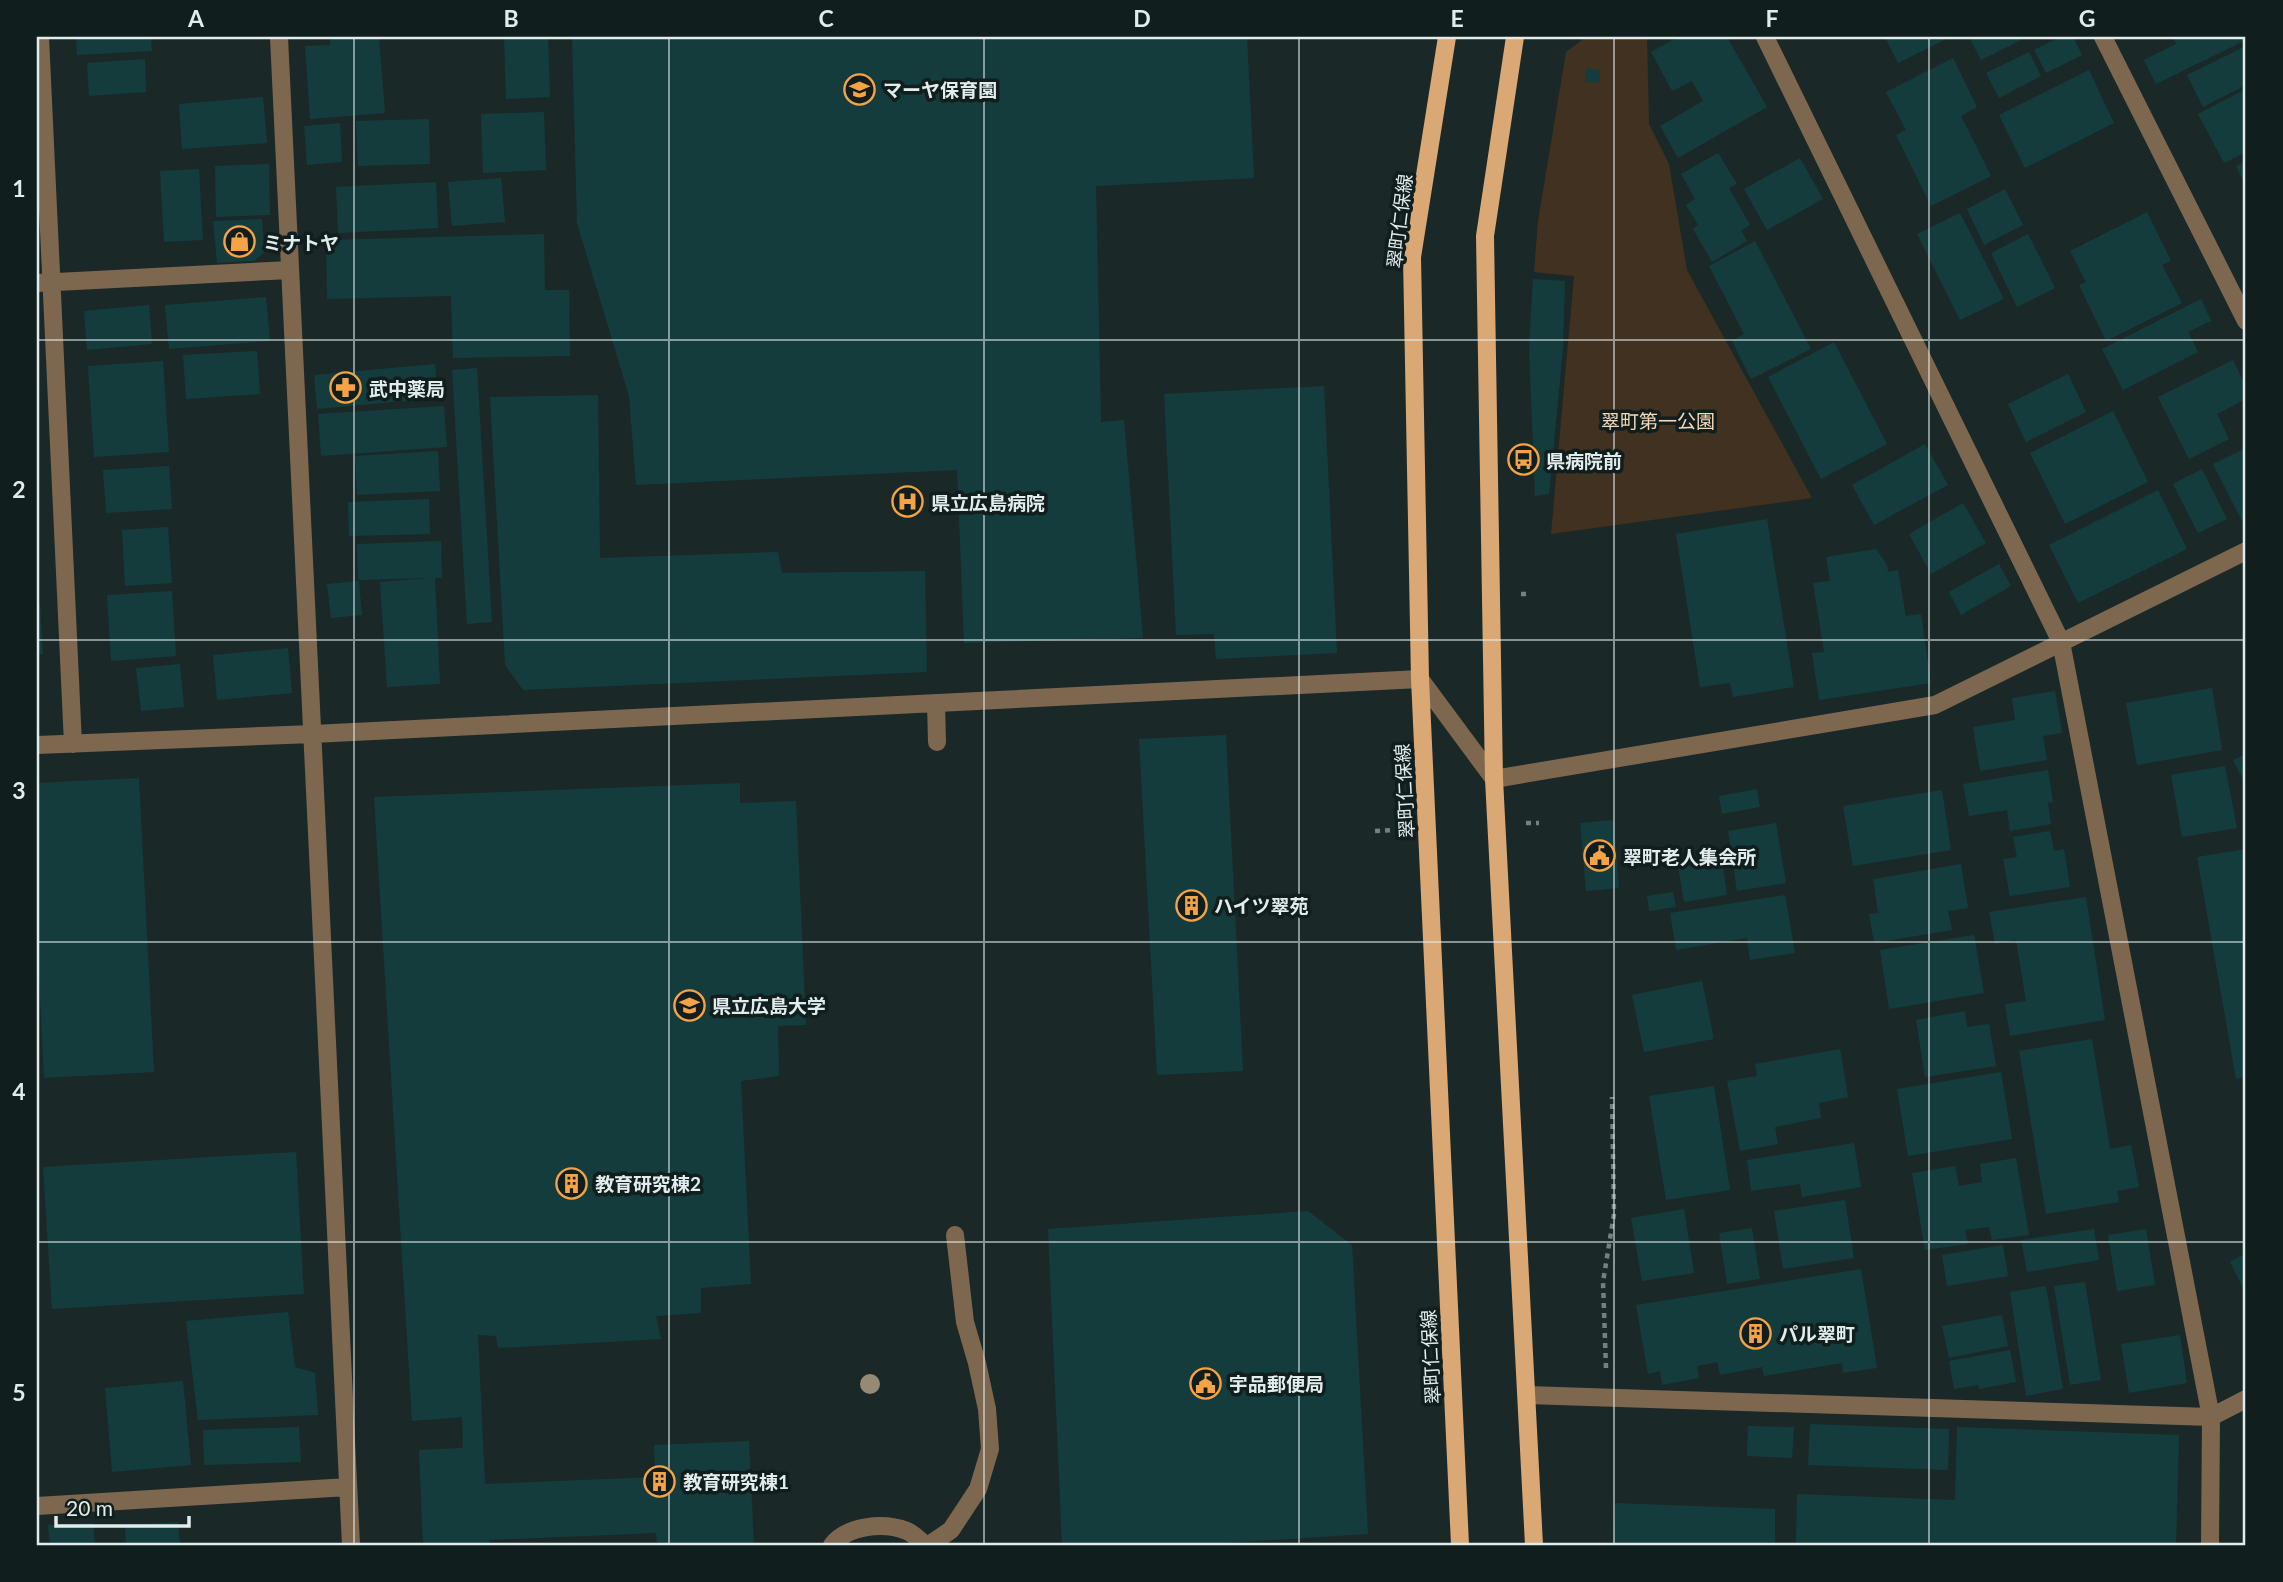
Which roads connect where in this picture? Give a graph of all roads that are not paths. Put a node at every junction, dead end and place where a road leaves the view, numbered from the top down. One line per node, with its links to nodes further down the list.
1 (40, 37): 8 (street)
2 (279, 37): 7 (street)
3 (1447, 37): 12 (main road, 翠町仁保線)
4 (1515, 37): 18 (main road)
5 (1765, 37): 11 (street)
6 (2103, 37): 9 (street)
7 (290, 270): 8 (street); 14 (street)
8 (44, 283): 16 (street)
9 (2246, 321)
10 (2246, 551): 11 (street)
11 (2061, 642): 18 (street); 22 (street)
12 (1420, 679): 13 (street); 18 (street); 28 (main road, 翠町仁保線)
13 (936, 703): 14 (street); 15 (street)
14 (313, 734): 16 (street); 23 (street)
15 (937, 741)
16 (73, 744): 17 (street)
17 (37, 745)
18 (1494, 779): 20 (main road)
19 (955, 1235): 27 (street)
20 (1527, 1395): 22 (street); 29 (main road)
21 (2246, 1399): 22 (street)
22 (2211, 1417): 30 (street)
23 (348, 1487): 24 (street); 25 (street)
24 (37, 1506)
25 (351, 1545)
26 (831, 1545): 27 (street)
27 (928, 1545)
28 (1460, 1545)
29 (1534, 1545)
30 (2210, 1545)

